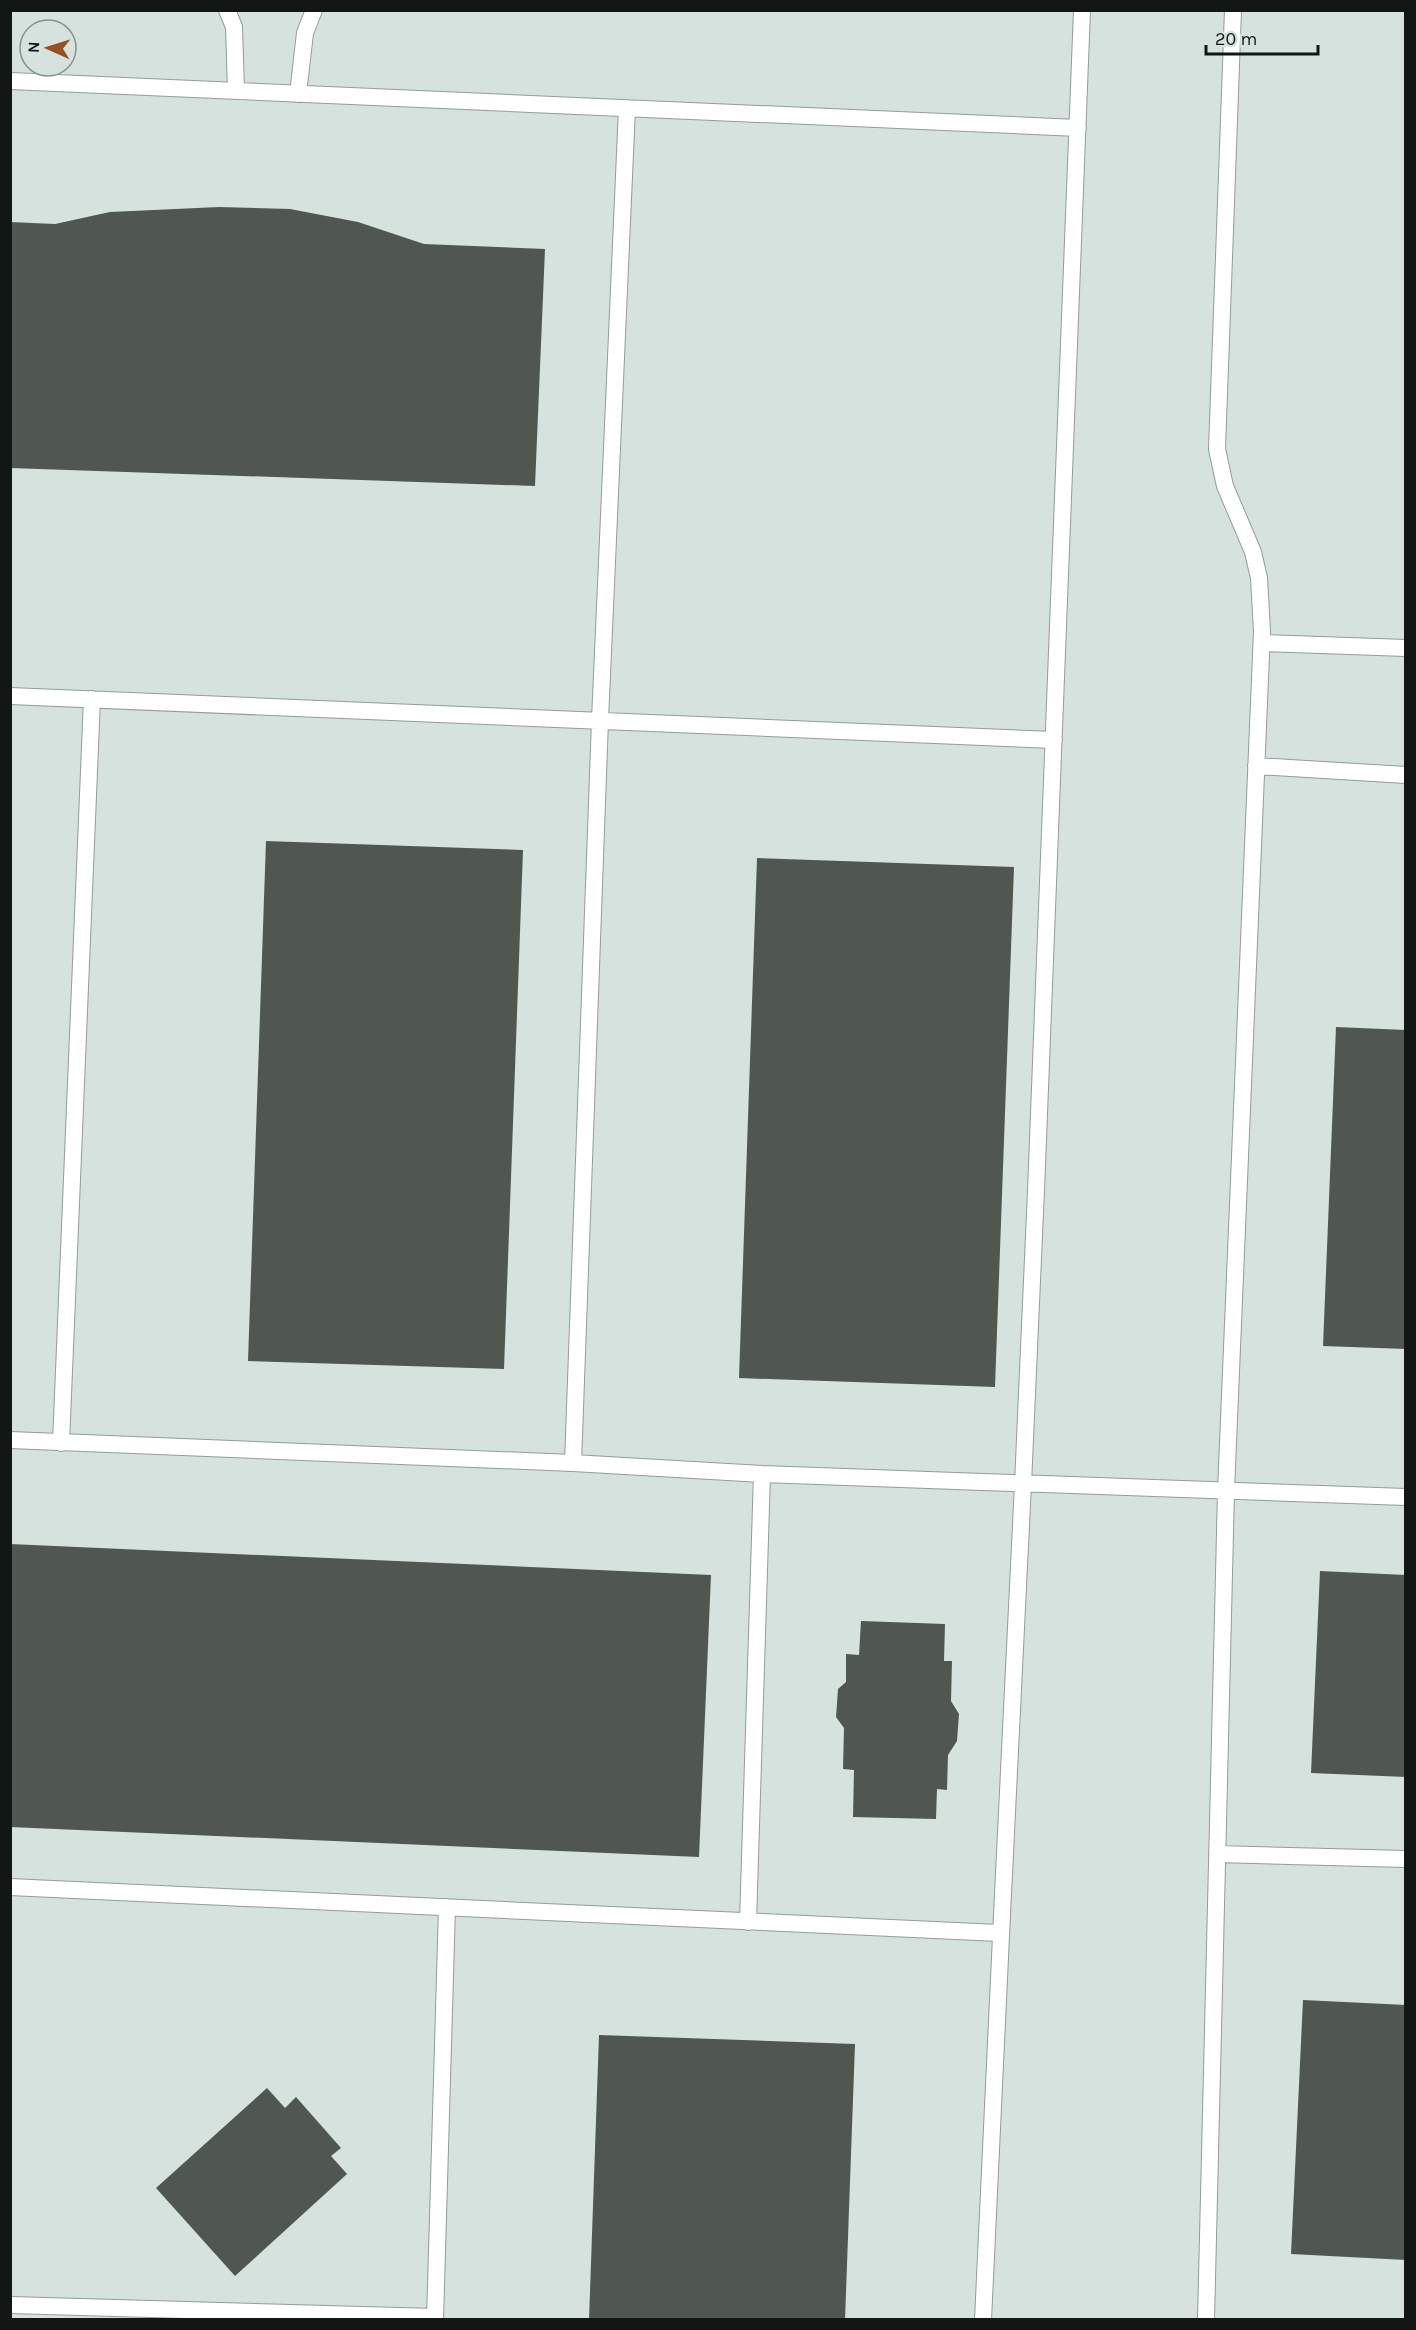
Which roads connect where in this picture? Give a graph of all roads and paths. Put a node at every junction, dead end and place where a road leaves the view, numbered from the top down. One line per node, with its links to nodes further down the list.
1 (227, 10): 6 (lane)
2 (314, 10): 7 (lane)
3 (1082, 10): 9 (lane)
4 (1233, 10): 10 (lane)
5 (10, 81): 6 (lane)
6 (236, 90): 7 (lane)
7 (298, 94): 8 (lane)
8 (627, 108): 9 (lane); 14 (lane)
9 (1078, 128): 15 (lane)
10 (1262, 643): 11 (lane); 16 (lane)
11 (1406, 648)
12 (10, 696): 13 (lane)
13 (92, 699): 14 (lane); 19 (lane)
14 (600, 720): 15 (lane); 20 (lane)
15 (1054, 740): 22 (lane)
16 (1256, 766): 17 (lane); 23 (lane)
17 (1406, 775)
18 (10, 1440): 19 (lane)
19 (62, 1443): 20 (lane)
20 (573, 1463): 21 (lane)
21 (762, 1474): 22 (lane); 29 (lane)
22 (1023, 1484): 23 (lane); 30 (lane)
23 (1226, 1491): 24 (lane); 25 (lane)
24 (1406, 1497)
25 (1218, 1854): 26 (lane); 34 (lane)
26 (1406, 1859)
27 (10, 1887): 28 (lane)
28 (447, 1907): 29 (lane); 32 (lane)
29 (748, 1922): 30 (lane)
30 (999, 1933): 33 (lane)
31 (10, 2305): 32 (lane)
32 (435, 2318)
33 (983, 2319)
34 (1206, 2319)

